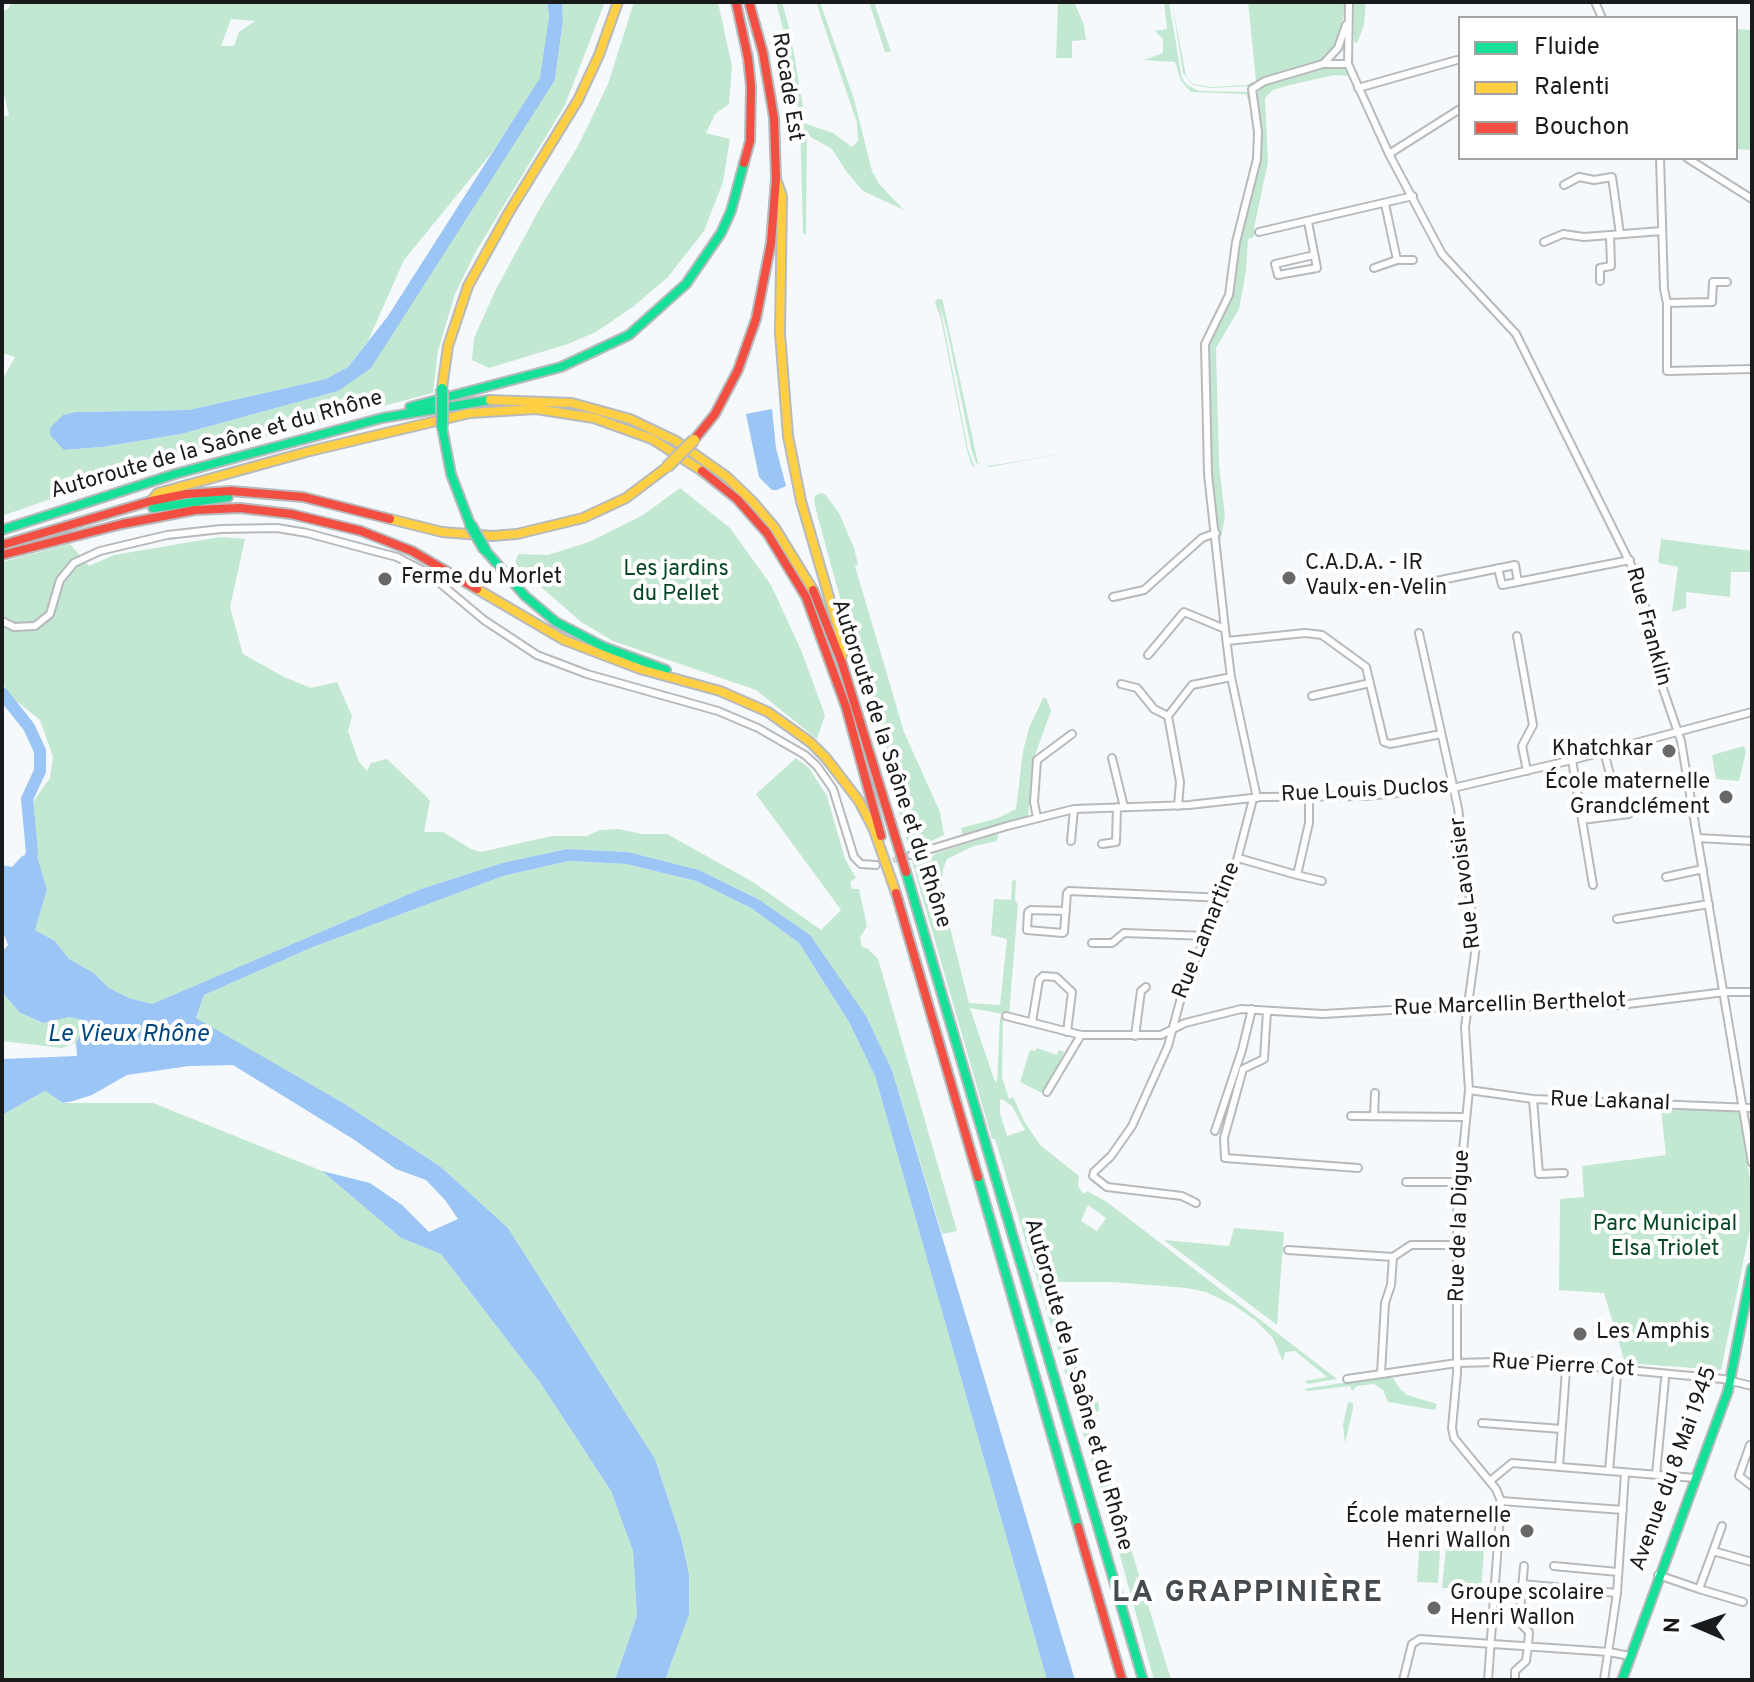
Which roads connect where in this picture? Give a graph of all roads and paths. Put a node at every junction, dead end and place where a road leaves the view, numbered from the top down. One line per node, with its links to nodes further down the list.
1 (618, 2): 51 (main road, bridge)
2 (736, 2): 33 (main road)
3 (749, 2): 14 (main road, Rocade Est)
4 (1349, 2): 5 (street)
5 (1348, 18): 7 (street); 8 (street)
6 (1457, 60): 9 (street)
7 (1323, 64): 8 (street); 37 (street, Rue Lamartine)
8 (1348, 64): 9 (street, Rue Franklin)
9 (1358, 88): 11 (street, Rue Franklin)
10 (1458, 110): 11 (street)
11 (1389, 154): 16 (street, Rue Franklin)
12 (1660, 160): 20 (street)
13 (1690, 160): 17 (street)
14 (776, 179): 34 (main road, bridge); 52 (main road)
15 (1564, 185): 22 (street)
16 (1413, 196): 18 (street); 40 (street, Rue Franklin)
17 (1752, 199)
18 (1385, 204): 19 (street); 26 (street)
19 (1308, 222): 21 (street); 25 (street)
20 (1662, 231): 22 (street); 31 (street)
21 (1259, 232)
22 (1620, 234): 23 (street)
23 (1610, 235): 24 (street); 29 (street)
24 (1544, 242)
25 (1314, 255): 25 (street)
26 (1397, 260): 27 (street); 28 (street)
27 (1413, 260)
28 (1374, 268)
29 (1600, 281)
30 (1727, 282): 31 (street)
31 (1667, 303): 32 (street)
32 (1752, 369)
33 (382, 418): 36 (main road, Autoroute de la Saône et du Rhône); 52 (main road, Autoroute de la Saône et du Rhône)
34 (249, 491): 35 (main road); 39 (main road)
35 (151, 501): 38 (main road); 91 (main road)
36 (2, 530)
37 (1216, 533): 44 (street); 46 (street, Rue Lamartine)
38 (2, 545)
39 (2, 555): 51 (main road)
40 (1630, 560): 43 (street); 59 (street, Rue Franklin)
41 (1498, 568): 42 (street); 43 (street); 43 (street)
42 (1431, 582)
43 (1518, 582)
44 (1113, 597)
45 (2, 621): 82 (street)
46 (1225, 629): 49 (street, Rue Lamartine); 50 (street)
47 (1419, 633): 61 (street, Rue Lavoisier)
48 (1517, 636): 65 (street)
49 (1227, 641): 53 (street, Rue Lamartine); 54 (street)
50 (1148, 655)
51 (614, 656): 91 (main road, Autoroute de la Saône et du Rhône)
52 (842, 663): 163 (main road, Autoroute de la Saône et du Rhône)
53 (1231, 677): 58 (street); 69 (street, Rue Lamartine)
54 (1370, 683): 56 (street); 61 (street)
55 (1121, 684): 58 (street)
56 (1312, 696)
57 (1752, 712): 59 (street, Rue Louis Duclos)
58 (1168, 716): 70 (street)
59 (1677, 732): 62 (street, Rue Louis Duclos); 76 (street, Rue Franklin)
60 (1072, 734): 74 (street)
61 (1441, 734): 67 (street, Rue Lavoisier)
62 (1604, 752): 64 (street, Rue Louis Duclos); 66 (street)
63 (1112, 758): 71 (street)
64 (1572, 760): 65 (street, Rue Louis Duclos); 75 (street)
65 (1527, 771): 67 (street, Rue Louis Duclos)
66 (1612, 781)
67 (1453, 788): 68 (street, Rue Louis Duclos); 98 (street, Rue Lavoisier)
68 (1309, 797): 69 (street, Rue Louis Duclos); 84 (street)
69 (1255, 798): 70 (street, Rue Louis Duclos); 81 (street, Rue Lamartine)
70 (1178, 806): 71 (street, Rue Louis Duclos)
71 (1120, 807): 72 (street, Rue Louis Duclos); 79 (street)
72 (1074, 809): 74 (street, Rue Louis Duclos); 77 (street)
73 (1629, 814): 75 (street)
74 (1037, 818): 80 (street, Rue Louis Duclos)
75 (1582, 820): 87 (street)
76 (1698, 838): 78 (street); 83 (street, Rue Franklin)
77 (1071, 841)
78 (1752, 841)
79 (1102, 844)
80 (911, 855)
81 (1238, 858): 84 (street); 88 (street, Rue Lamartine)
82 (876, 865)
83 (1703, 869): 85 (street); 89 (street, Rue Franklin)
84 (1297, 875): 86 (street)
85 (1666, 877)
86 (1322, 881)
87 (1593, 885)
88 (1225, 898): 90 (street); 93 (street, Rue Lamartine)
89 (1709, 904): 92 (street); 96 (street, Rue Franklin)
90 (1066, 911): 90 (street)
91 (903, 915): 162 (main road, Autoroute de la Saône et du Rhône)
92 (1617, 919)
93 (1207, 936): 94 (street); 103 (street, Rue Lamartine)
94 (1092, 943)
95 (1146, 987): 106 (street)
96 (1725, 992): 97 (street, Rue Marcellin Berthelot); 98 (street, Rue Marcellin Berthelot); 111 (street, Rue Franklin)
97 (1752, 992)
98 (1468, 1008): 100 (street, Rue Marcellin Berthelot); 107 (street, Rue Lavoisier)
99 (1252, 1009): 100 (street, Rue Marcellin Berthelot); 103 (street, Rue Marcellin Berthelot); 116 (street)
100 (1267, 1011): 118 (street)
101 (1006, 1016): 102 (street, Rue Marcellin Berthelot)
102 (1032, 1022): 104 (street, Rue Marcellin Berthelot); 104 (street)
103 (1172, 1030): 106 (street, Rue Marcellin Berthelot); 122 (street, Rue Lamartine)
104 (1067, 1032): 105 (street, Rue Marcellin Berthelot)
105 (1081, 1035): 106 (street, Rue Marcellin Berthelot); 108 (street)
106 (1135, 1036)
107 (1469, 1090): 110 (street, Rue Lakanal); 115 (street, Rue de la Digue)
108 (1047, 1092)
109 (1375, 1093): 114 (street)
110 (1533, 1099): 111 (street, Rue Lakanal); 119 (street)
111 (1743, 1108): 112 (street, Rue Lakanal); 117 (street, Rue Franklin)
112 (1752, 1108)
113 (1351, 1116): 114 (street)
114 (1374, 1116): 115 (street)
115 (1466, 1117): 121 (street, Rue de la Digue)
116 (1215, 1131)
117 (1752, 1163)
118 (1358, 1168)
119 (1564, 1173)
120 (1406, 1182): 121 (street)
121 (1460, 1182): 123 (street, Rue de la Digue)
122 (1196, 1203)
123 (1459, 1245): 125 (street); 127 (street, Rue de la Digue)
124 (1288, 1250): 125 (street)
125 (1393, 1257): 129 (street)
126 (1752, 1268): 133 (main road, Avenue du 8 Mai 1945)
127 (1457, 1363): 129 (street, Rue Pierre Cot); 133 (street, Rue Pierre Cot); 143 (street, Rue de la Digue)
128 (1566, 1370): 136 (street)
129 (1381, 1374): 131 (street, Rue Pierre Cot)
130 (1617, 1375): 139 (street)
131 (1347, 1379)
132 (1665, 1379): 141 (street)
133 (1731, 1381): 134 (street, Rue Pierre Cot); 142 (main road, Avenue du 8 Mai 1945)
134 (1752, 1386)
135 (1482, 1423): 136 (street)
136 (1562, 1429): 138 (street)
137 (1751, 1444): 144 (street)
138 (1559, 1467): 139 (street); 143 (street)
139 (1609, 1471): 140 (street)
140 (1625, 1473): 141 (street); 146 (street)
141 (1656, 1475): 142 (street)
142 (1695, 1478): 153 (main road, Avenue du 8 Mai 1945)
143 (1490, 1481): 145 (street, Rue de la Digue)
144 (1752, 1486)
145 (1501, 1501): 146 (street); 158 (street)
146 (1623, 1510): 152 (street)
147 (1722, 1526): 148 (street)
148 (1713, 1551): 149 (street); 155 (street)
149 (1752, 1562)
150 (1524, 1566): 154 (street)
151 (1554, 1566): 152 (street)
152 (1618, 1572): 156 (street)
153 (1658, 1575): 155 (street); 161 (main road, Avenue du 8 Mai 1945)
154 (1522, 1584): 156 (street); 159 (street)
155 (1699, 1589): 157 (street)
156 (1617, 1593): 160 (street)
157 (1743, 1602)
158 (1491, 1644): 159 (street); 164 (street); 165 (street)
159 (1528, 1646): 160 (street); 166 (street)
160 (1609, 1652): 161 (street); 167 (street)
161 (1630, 1656): 168 (main road, Avenue du 8 Mai 1945)
162 (1122, 1680)
163 (1143, 1680)
164 (1403, 1680)
165 (1488, 1680)
166 (1515, 1680)
167 (1604, 1680)
168 (1622, 1680)

